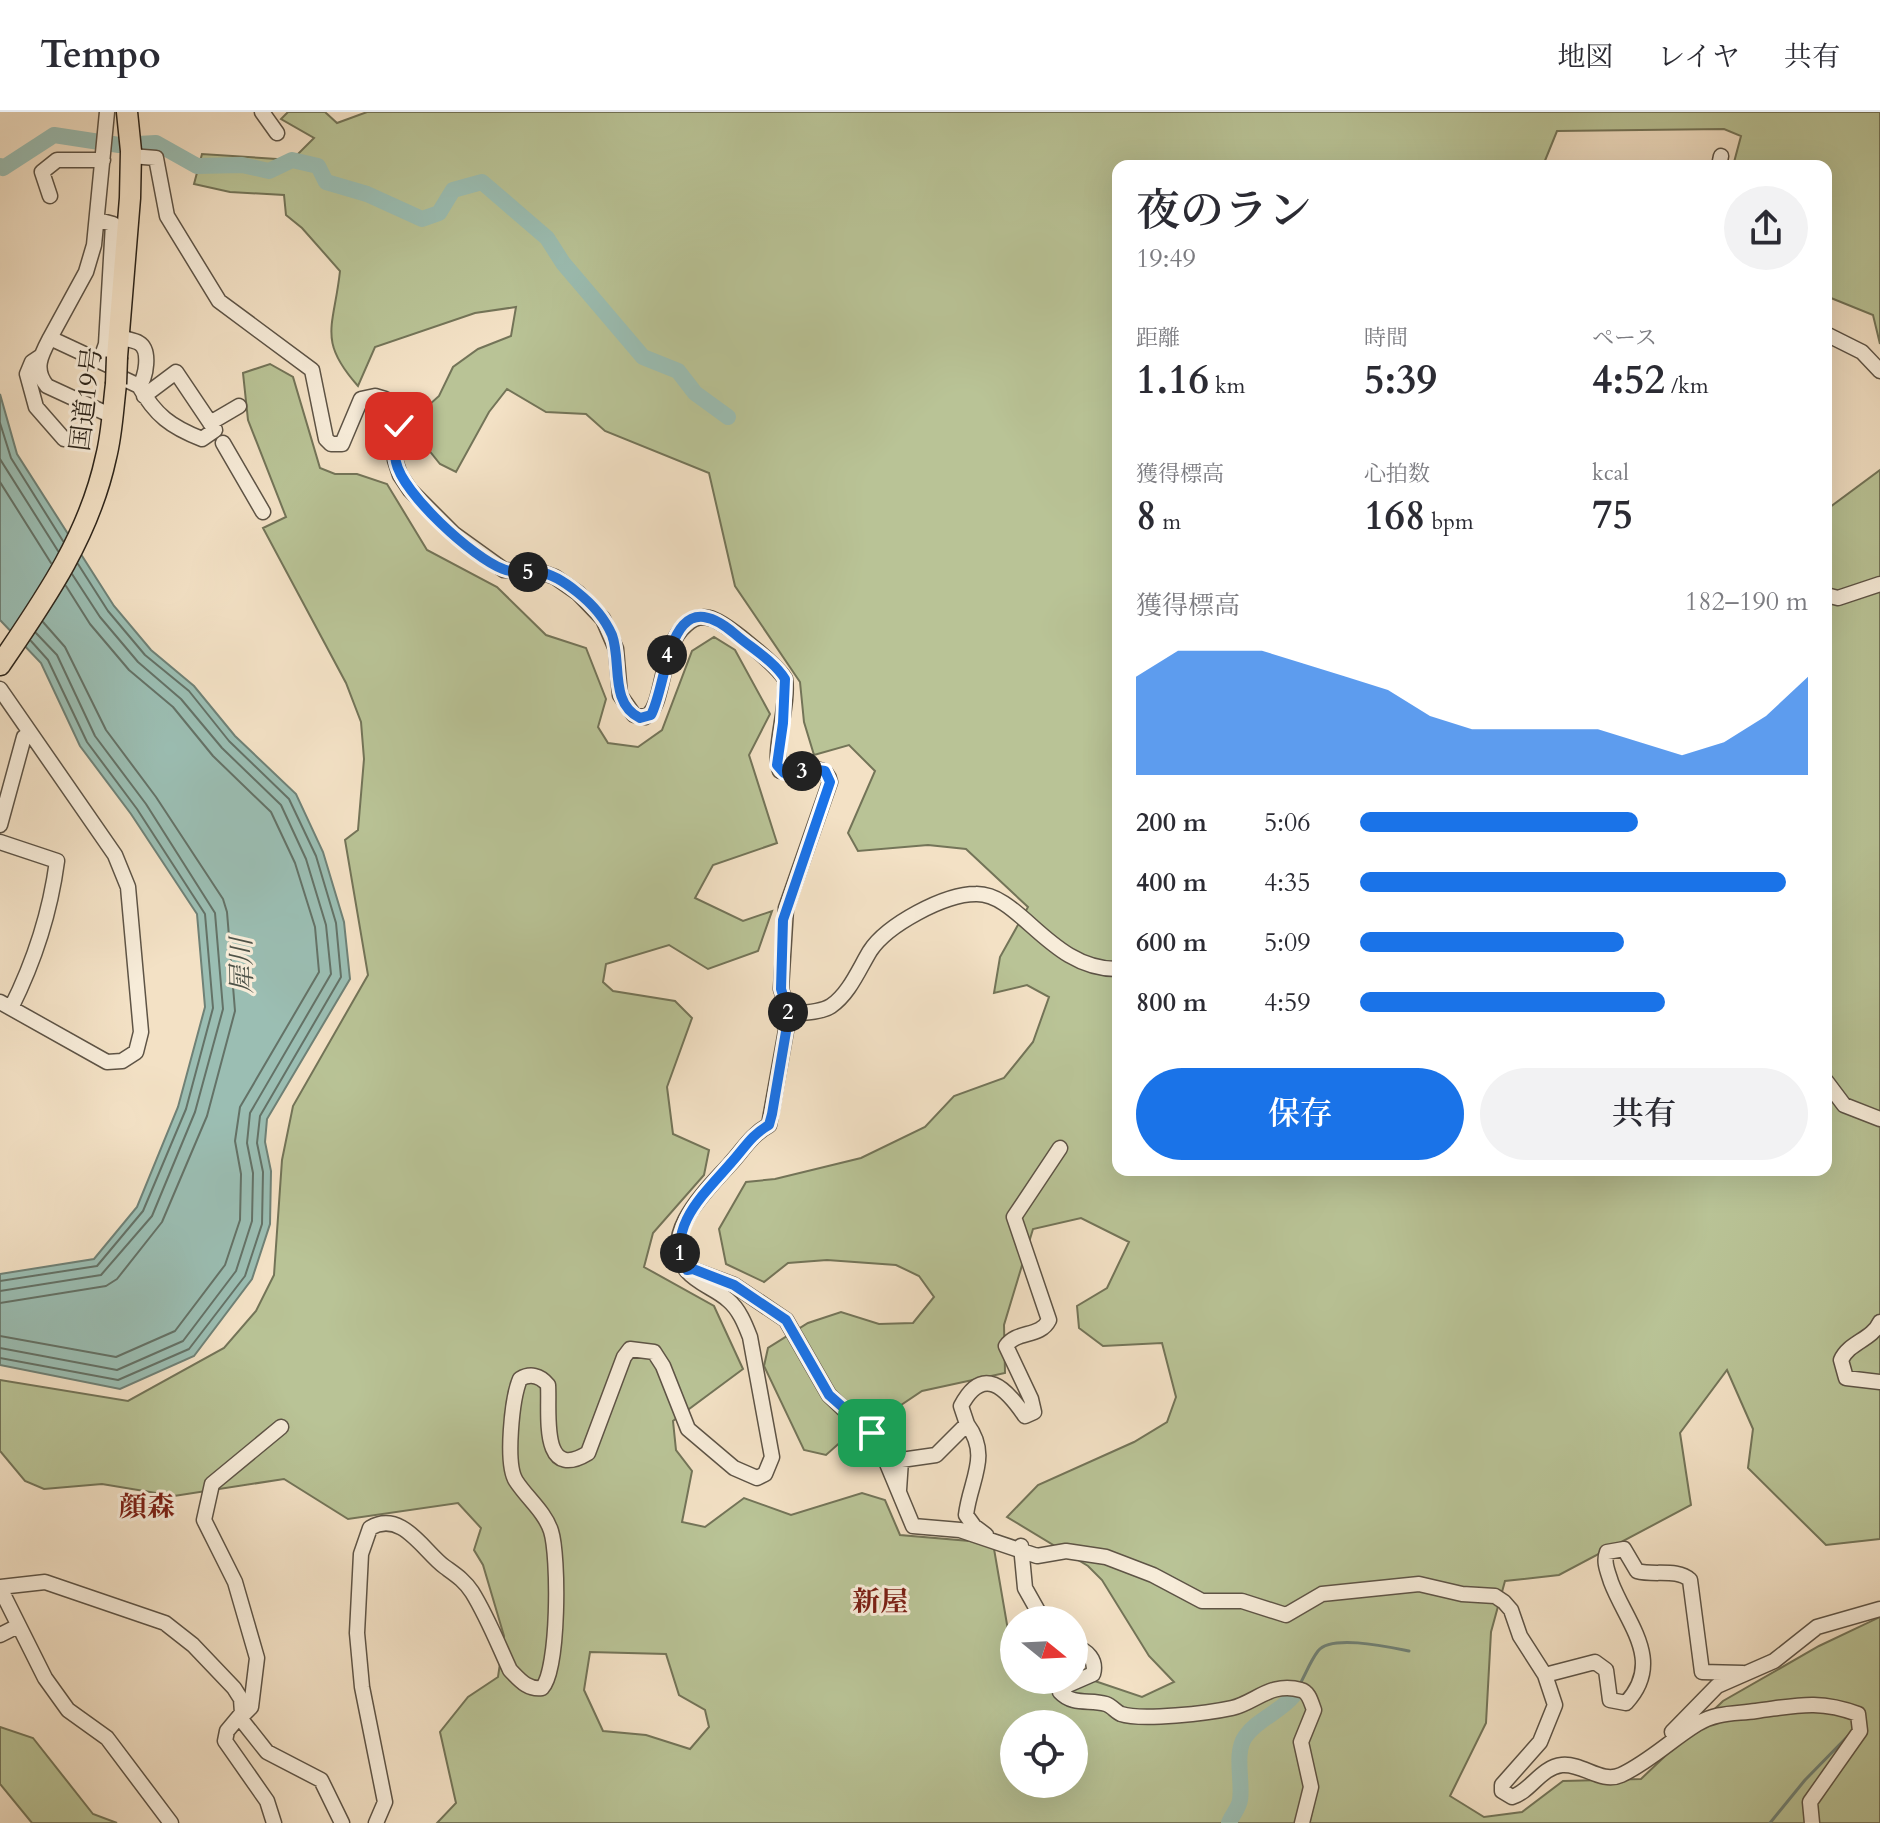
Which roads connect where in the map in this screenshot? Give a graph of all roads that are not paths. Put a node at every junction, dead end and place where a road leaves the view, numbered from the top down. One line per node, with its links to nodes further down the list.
1 (107, 112): 6 (street)
2 (262, 112): 4 (street)
3 (129, 120): 5 (highway, 国道19号)
4 (277, 133)
5 (131, 154): 11 (highway, 国道19号); 29 (street)
6 (103, 160): 7 (street); 8 (street)
7 (50, 196)
8 (98, 220): 9 (street); 11 (street)
9 (50, 338): 11 (street); 12 (street)
10 (1832, 340): 13 (street)
11 (112, 352): 14 (street); 14 (street); 16 (highway, 国道19号, bridge)
12 (41, 356): 16 (street); 18 (street)
13 (1880, 371)
14 (142, 391): 17 (street); 17 (street)
15 (239, 406): 17 (street)
16 (112, 416): 22 (highway, 国道19号)
17 (213, 433): 19 (street)
18 (64, 439)
19 (263, 512)
20 (1880, 584): 21 (street)
21 (1832, 596)
22 (0, 665)
23 (0, 689): 28 (street)
24 (24, 737): 25 (street)
25 (0, 825)
26 (0, 842): 28 (street)
27 (1112, 969): 29 (street)
28 (5, 1005)
29 (789, 1014): 33 (street)
30 (1832, 1088): 31 (street)
31 (1880, 1119)
32 (1060, 1148): 36 (street)
33 (687, 1270): 38 (street); 55 (street)
34 (1880, 1322): 35 (street)
35 (1880, 1382)
36 (967, 1424): 38 (street); 39 (street)
37 (281, 1427): 50 (street)
38 (898, 1494): 39 (street)
39 (1022, 1553): 41 (street); 47 (street)
40 (0, 1588): 43 (street); 50 (street)
41 (1035, 1606)
42 (1880, 1609): 46 (street)
43 (18, 1626): 44 (street); 52 (street)
44 (0, 1635)
45 (1088, 1655): 48 (street)
46 (1743, 1673): 47 (street); 51 (street)
47 (1545, 1675): 51 (street)
48 (1088, 1676)
49 (1062, 1694): 56 (street)
50 (240, 1718): 53 (street); 54 (street)
51 (1668, 1741): 57 (street)
52 (171, 1823)
53 (274, 1823)
54 (342, 1823)
55 (376, 1823)
56 (1302, 1823)
57 (1812, 1823)

